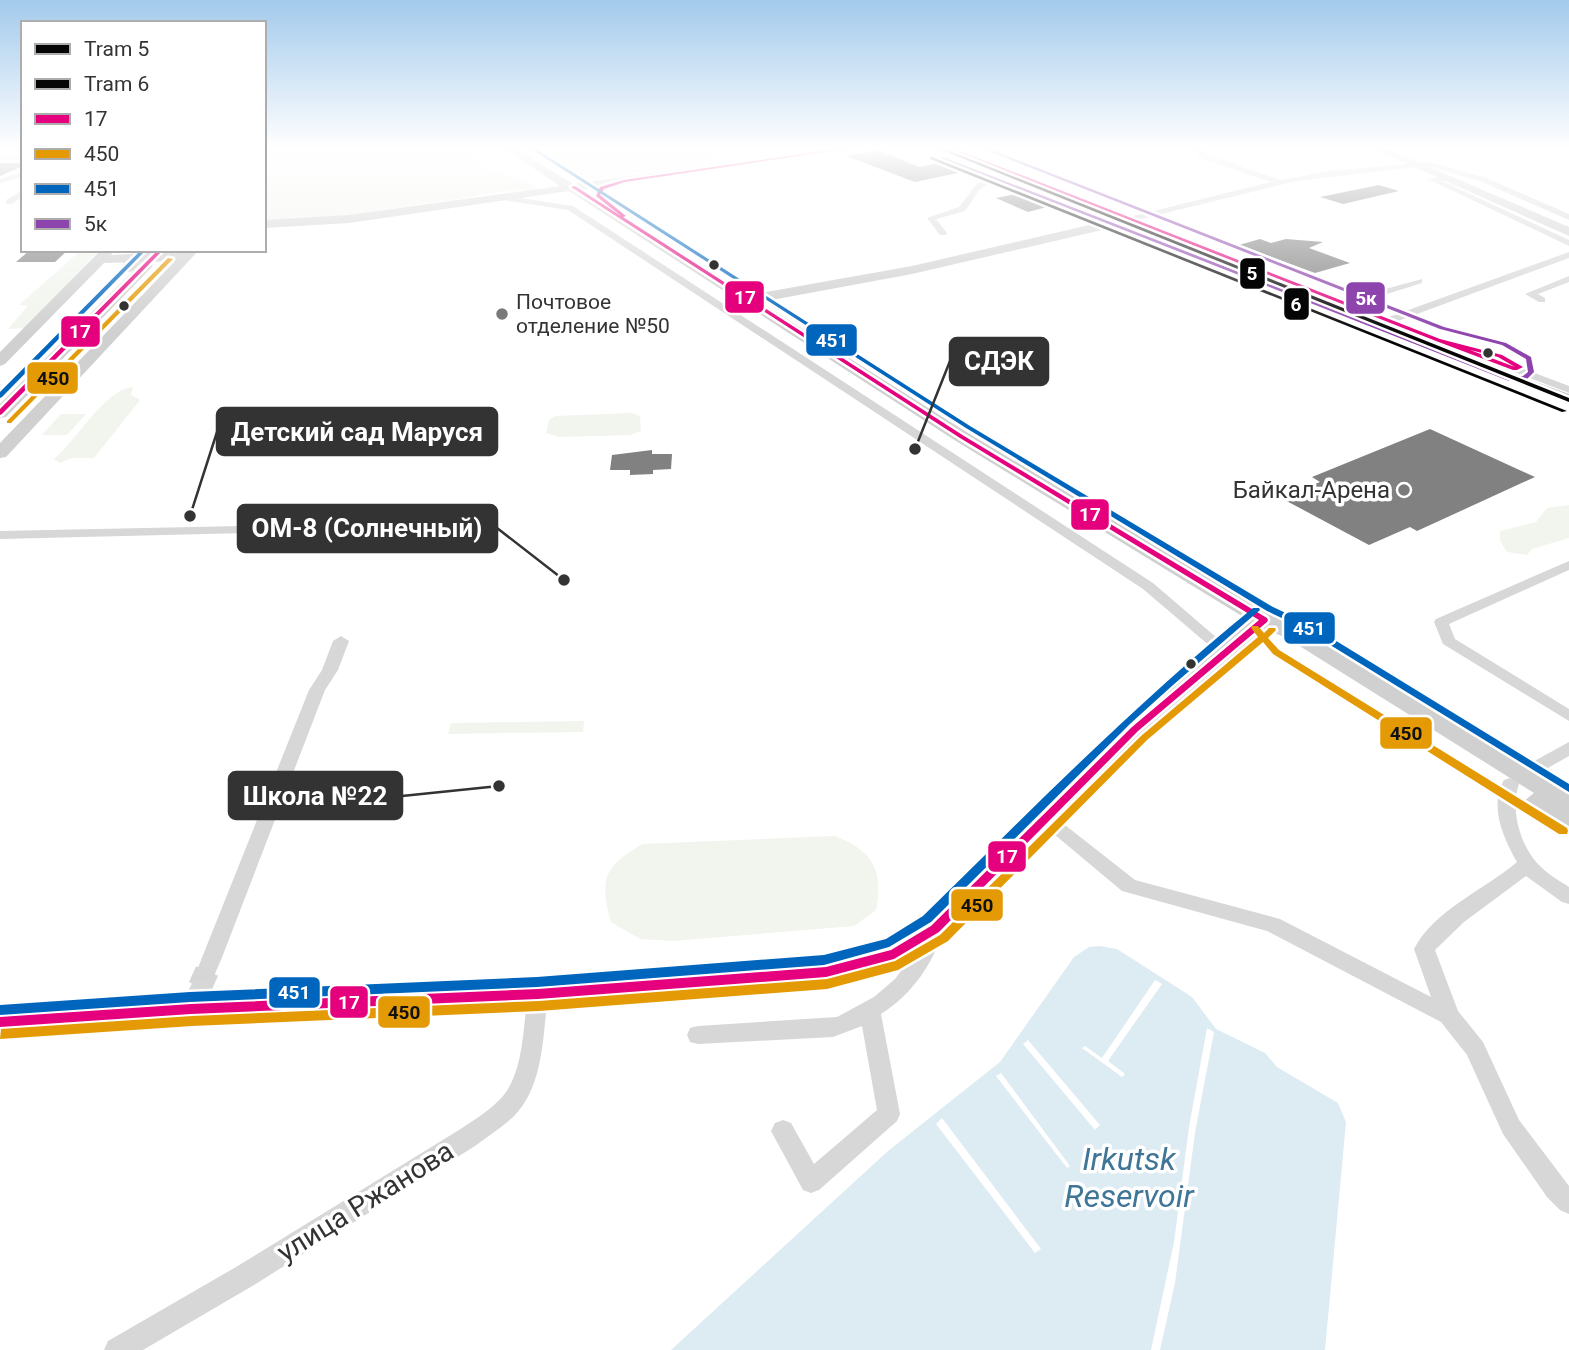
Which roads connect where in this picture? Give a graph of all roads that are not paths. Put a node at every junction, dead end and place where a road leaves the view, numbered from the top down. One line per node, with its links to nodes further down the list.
1 (411, 210): 17 (main road)
2 (573, 210): 44 (street)
3 (609, 210): 15 (main road)
4 (620, 210): 15 (main road)
5 (959, 210): 13 (street)
6 (1103, 210): 14 (street)
7 (1169, 210): 14 (street)
8 (1498, 210): 21 (street)
9 (1519, 210): 19 (main road)
10 (1536, 210): 18 (main road)
11 (1551, 210): 12 (street)
12 (1569, 217)
13 (931, 218): 16 (street); 20 (street)
14 (1128, 220): 28 (main road); 30 (street)
15 (626, 221): 28 (main road)
16 (917, 221)
17 (266, 225)
18 (1569, 225)
19 (1569, 232)
20 (943, 233)
21 (1569, 243)
22 (189, 254): 23 (main road); 38 (main road)
23 (106, 255): 33 (main road)
24 (145, 255): 32 (main road, bridge); 37 (street)
25 (1569, 255): 31 (street)
26 (1569, 279): 29 (street)
27 (1419, 281): 30 (street)
28 (748, 300): 42 (main road)
29 (1542, 300)
30 (1344, 304): 31 (street)
31 (1388, 321): 35 (street)
32 (48, 345): 33 (main road); 36 (main road)
33 (16, 346): 34 (main road)
34 (0, 361)
35 (1569, 390)
36 (0, 393)
37 (0, 413)
38 (0, 453)
39 (242, 530): 40 (street)
40 (0, 535)
41 (1569, 565): 45 (street)
42 (1264, 620): 44 (street); 47 (main road)
43 (341, 641): 54 (street)
44 (1223, 650): 49 (street)
45 (1569, 716)
46 (1569, 748): 47 (street)
47 (1517, 779): 48 (main road); 50 (main road); 51 (street)
48 (1569, 803)
49 (1045, 819): 53 (street); 57 (street)
50 (1569, 821)
51 (1527, 864): 52 (street); 57 (street)
52 (1569, 897)
53 (935, 929): 55 (street); 56 (street)
54 (211, 960)
55 (538, 994): 58 (street); 62 (street, улица Ржанова)
56 (870, 1012): 59 (street); 60 (street)
57 (1449, 1016): 61 (street)
58 (0, 1022)
59 (698, 1035)
60 (783, 1131)
61 (1569, 1202)
62 (117, 1350)

